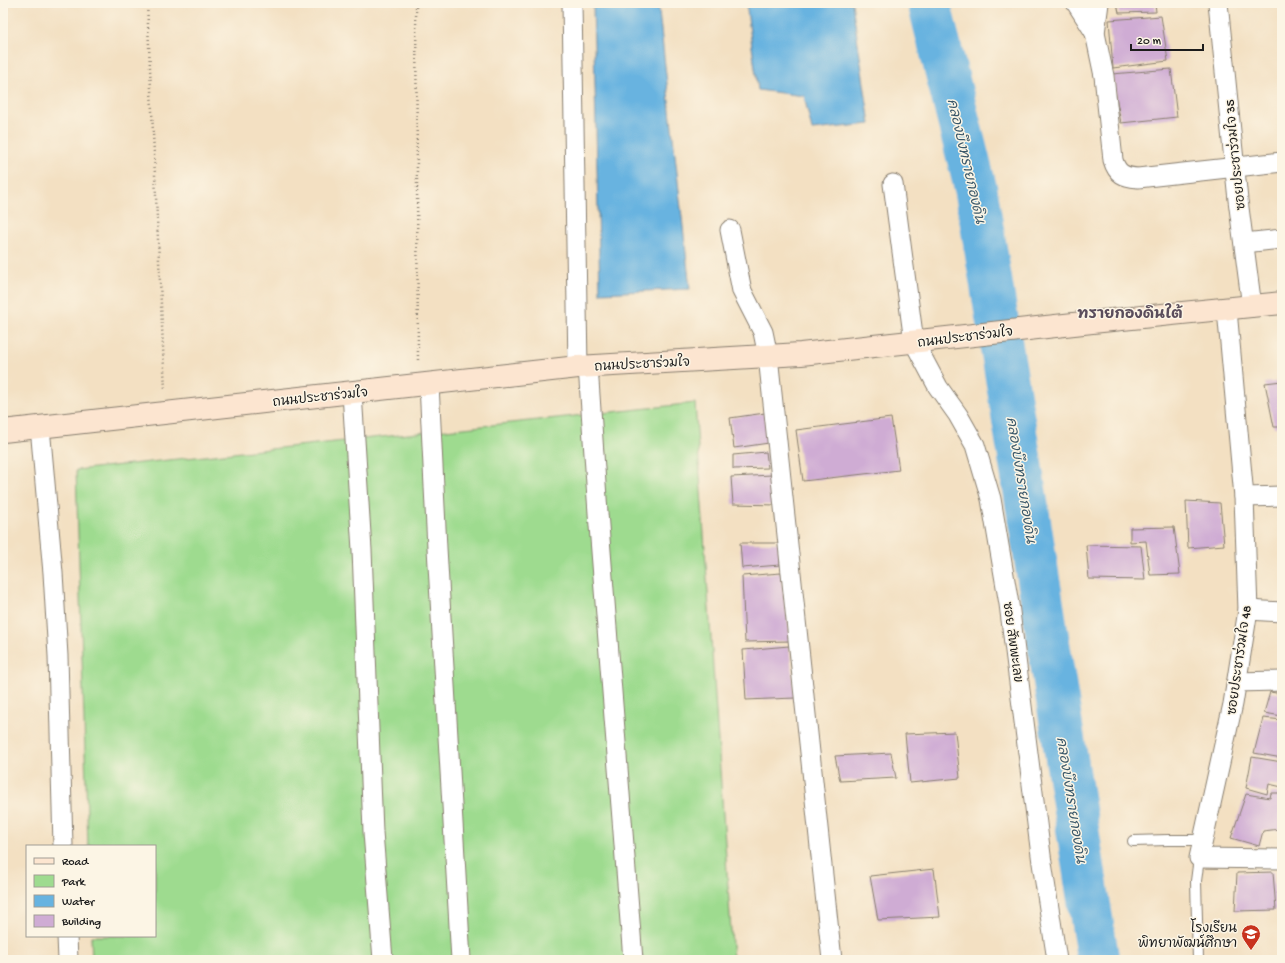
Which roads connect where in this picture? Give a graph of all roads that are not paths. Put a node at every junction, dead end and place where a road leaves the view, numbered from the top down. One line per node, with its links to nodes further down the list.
1 (572, 3): 17 (street)
2 (1076, 3): 5 (street)
3 (1099, 3): 5 (street)
4 (1218, 3): 7 (street, ซอยประชาร่วมใจ 35)
5 (1095, 33): 7 (street)
6 (1282, 162): 7 (street)
7 (1236, 168): 11 (street, ซอยประชาร่วมใจ 35)
8 (893, 184): 15 (street)
9 (730, 230): 16 (street)
10 (1282, 239): 11 (street)
11 (1244, 243): 13 (street, ซอยประชาร่วมใจ 35)
12 (1282, 304): 13 (main road, ถนนประชาร่วมใจ)
13 (1252, 307): 14 (main road, ถนนประชาร่วมใจ)
14 (1227, 310): 15 (main road, ถนนประชาร่วมใจ); 23 (street, ซอยประชาร่วมใจ 48)
15 (914, 342): 16 (main road, ถนนประชาร่วมใจ); 38 (street, ซอย สัพพะเลข)
16 (768, 356): 17 (main road, ถนนประชาร่วมใจ); 37 (street)
17 (583, 367): 18 (main road, ถนนประชาร่วมใจ); 36 (street)
18 (423, 384): 19 (main road, ถนนประชาร่วมใจ); 35 (street)
19 (352, 392): 20 (main road, ถนนประชาร่วมใจ); 34 (street)
20 (40, 427): 21 (main road, ถนนประชาร่วมใจ); 29 (street)
21 (3, 431)
22 (1282, 496): 23 (street)
23 (1244, 498): 24 (street, ซอยประชาร่วมใจ 48)
24 (1248, 610): 25 (street); 27 (street, ซอยประชาร่วมใจ 48)
25 (1282, 612)
26 (1282, 681): 27 (street)
27 (1236, 682): 30 (street, ซอยประชาร่วมใจ 48)
28 (1133, 841): 30 (lane)
29 (63, 845)
30 (1201, 849): 31 (street); 39 (lane, ซอยประชาร่วมใจ 48)
31 (1282, 859)
32 (67, 937): 33 (street)
33 (68, 960)
34 (383, 960)
35 (461, 960)
36 (633, 960)
37 (832, 960)
38 (1057, 960)
39 (1198, 960)

